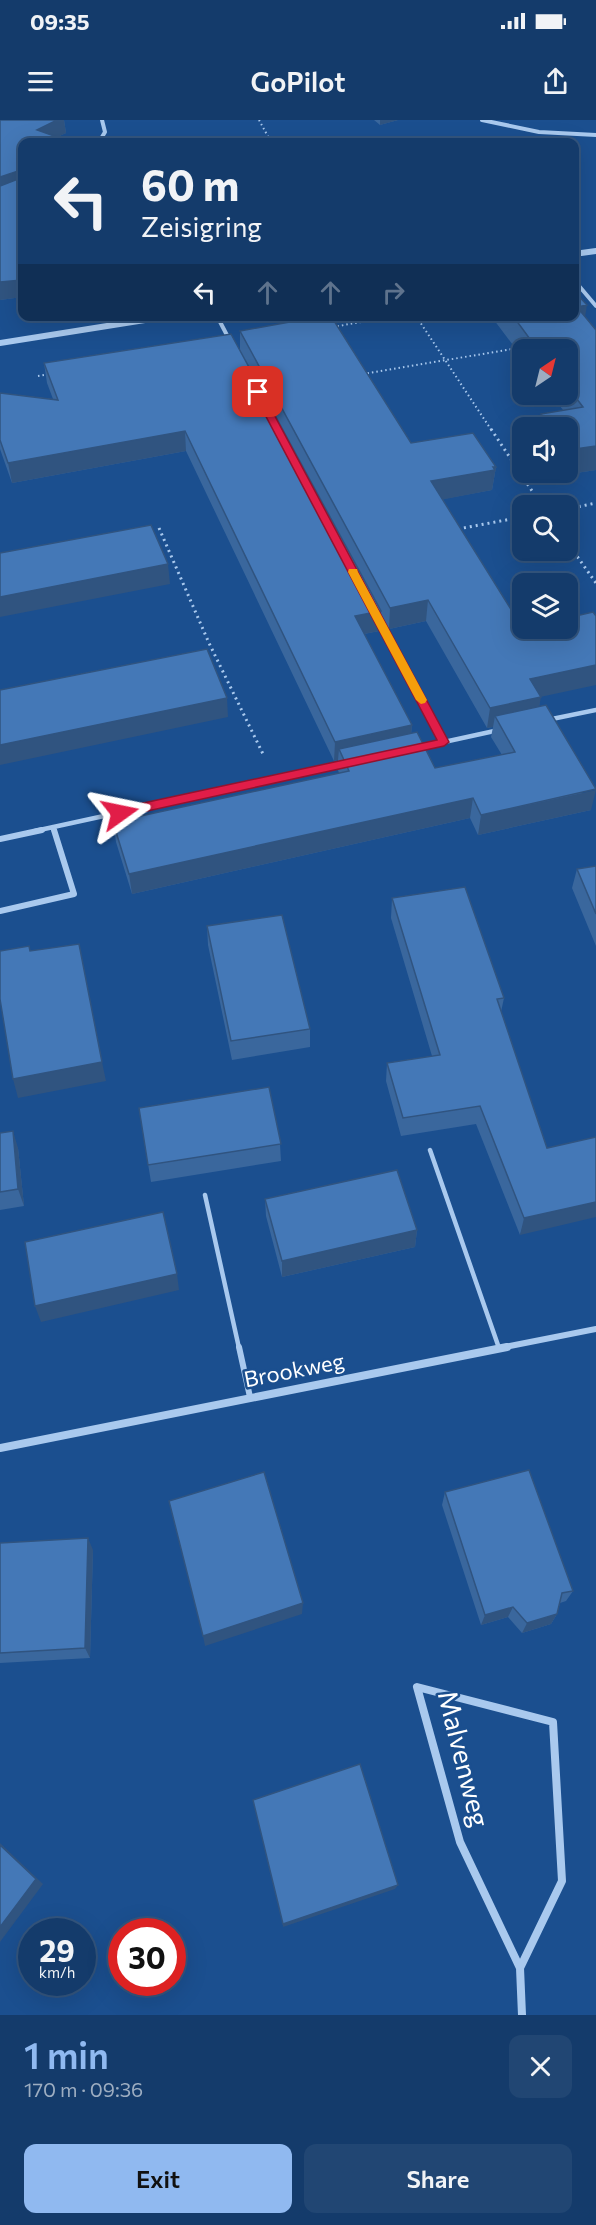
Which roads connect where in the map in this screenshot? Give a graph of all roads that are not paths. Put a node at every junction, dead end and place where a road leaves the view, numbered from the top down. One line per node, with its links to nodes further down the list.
1 (102, 120): 4 (street)
2 (482, 120): 3 (street)
3 (596, 135)
4 (101, 138)
5 (596, 251): 6 (street)
6 (579, 253)
7 (579, 286): 8 (street)
8 (596, 306)
9 (139, 321): 11 (street)
10 (220, 321): 12 (street)
11 (0, 343)
12 (231, 344)
13 (374, 611): 17 (street)
14 (596, 710): 15 (street)
15 (537, 722)
16 (502, 730): 17 (street)
17 (444, 742): 18 (street)
18 (410, 749)
19 (354, 762): 20 (street)
20 (53, 827): 21 (street); 22 (street)
21 (0, 839)
22 (0, 911)
23 (430, 1150): 26 (lane)
24 (206, 1195): 27 (lane)
25 (596, 1329): 26 (street, Brookweg)
26 (499, 1348): 27 (street, Brookweg)
27 (250, 1397): 28 (street, Brookweg)
28 (0, 1448)
29 (520, 1968): 29 (street, Malvenweg); 30 (street, Malvenweg)
30 (522, 2015)

